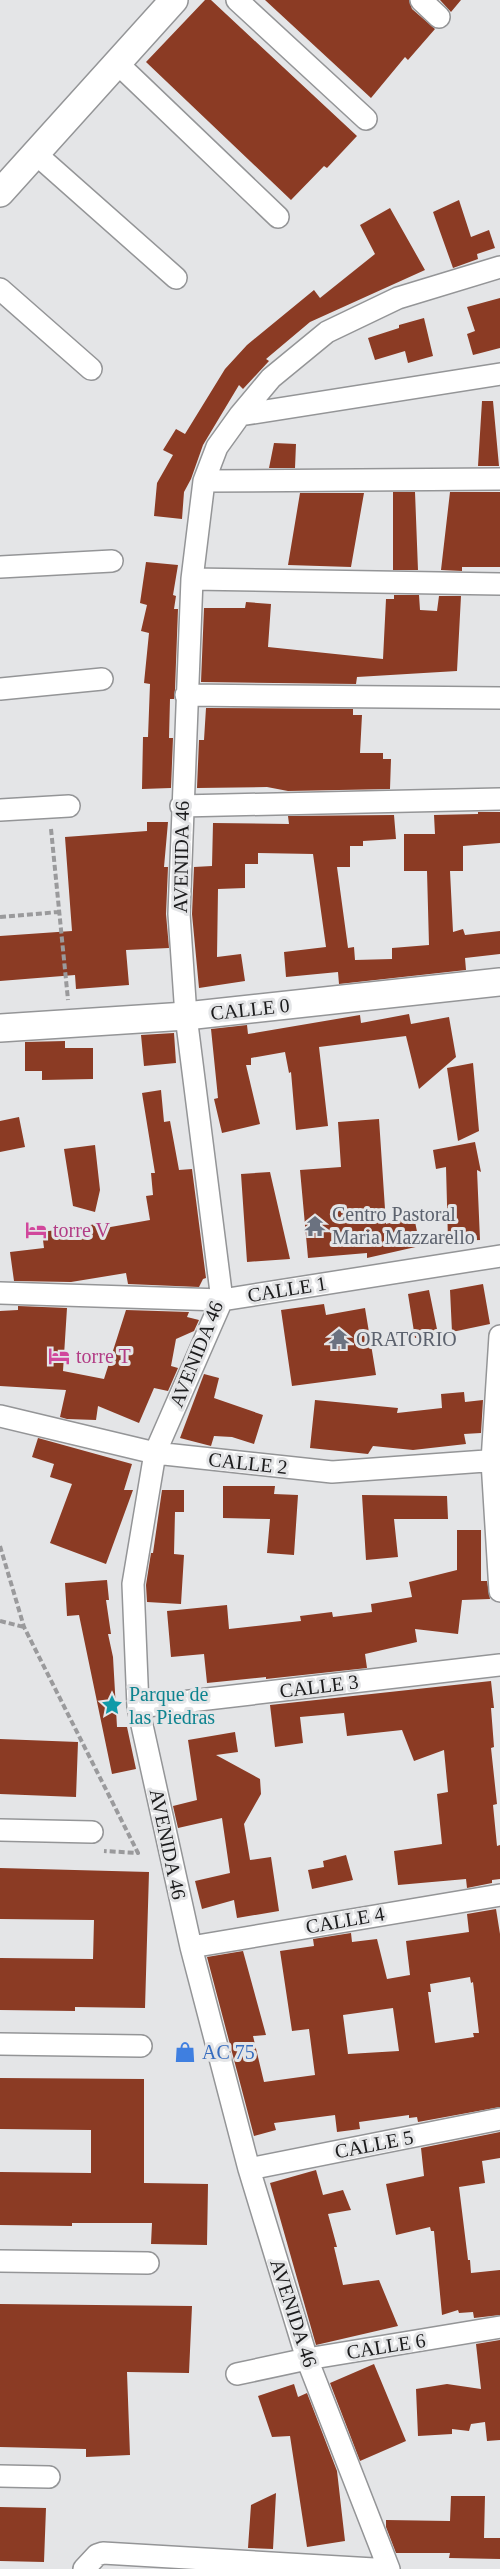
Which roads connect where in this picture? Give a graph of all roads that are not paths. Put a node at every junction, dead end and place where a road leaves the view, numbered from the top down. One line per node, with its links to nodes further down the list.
1 (174, 0): 5 (street)
2 (237, 0): 6 (street)
3 (421, 0): 4 (street)
4 (439, 17)
5 (116, 62): 7 (street); 9 (street)
6 (366, 119)
7 (36, 154): 8 (street); 11 (street)
8 (0, 193)
9 (278, 217)
10 (500, 267): 15 (street, AVENIDA 46)
11 (176, 278)
12 (0, 289): 13 (street)
13 (91, 369)
14 (500, 374): 15 (street)
15 (240, 415): 17 (street, AVENIDA 46)
16 (500, 479): 17 (street)
17 (204, 481): 20 (street, AVENIDA 46)
18 (112, 561): 19 (street)
19 (0, 567)
20 (192, 579): 21 (street); 24 (street, AVENIDA 46)
21 (500, 584)
22 (102, 679): 23 (street)
23 (0, 689)
24 (186, 695): 25 (street); 28 (street, AVENIDA 46)
25 (500, 698)
26 (500, 799): 28 (street)
27 (59, 806): 29 (street)
28 (181, 806): 31 (street, AVENIDA 46)
29 (0, 810)
30 (500, 982): 31 (street, CALLE 0)
31 (186, 1016): 32 (street, CALLE 0); 35 (street, AVENIDA 46)
32 (0, 1028)
33 (500, 1256): 35 (street, CALLE 1)
34 (0, 1293): 35 (street, CALLE 1)
35 (222, 1300): 38 (street, AVENIDA 46)
36 (500, 1336): 39 (street)
37 (0, 1416): 38 (street, CALLE 2)
38 (155, 1453): 39 (street, CALLE 2); 42 (street, AVENIDA 46)
39 (496, 1461): 40 (street)
40 (500, 1591)
41 (500, 1665): 42 (street, CALLE 3)
42 (138, 1707): 46 (street, AVENIDA 46)
43 (0, 1830): 44 (street)
44 (92, 1832)
45 (500, 1895): 46 (street, CALLE 4)
46 (191, 1947): 50 (street, AVENIDA 46)
47 (0, 2044): 48 (street)
48 (141, 2046)
49 (500, 2119): 50 (street, CALLE 5)
50 (249, 2169): 54 (street, AVENIDA 46)
51 (0, 2260): 52 (street)
52 (148, 2263)
53 (500, 2327): 54 (street, CALLE 6)
54 (307, 2359): 55 (street, CALLE 6); 60 (street, AVENIDA 46)
55 (237, 2374)
56 (0, 2476): 57 (street)
57 (49, 2477)
58 (84, 2569): 59 (street)
59 (374, 2569)
60 (389, 2569)

